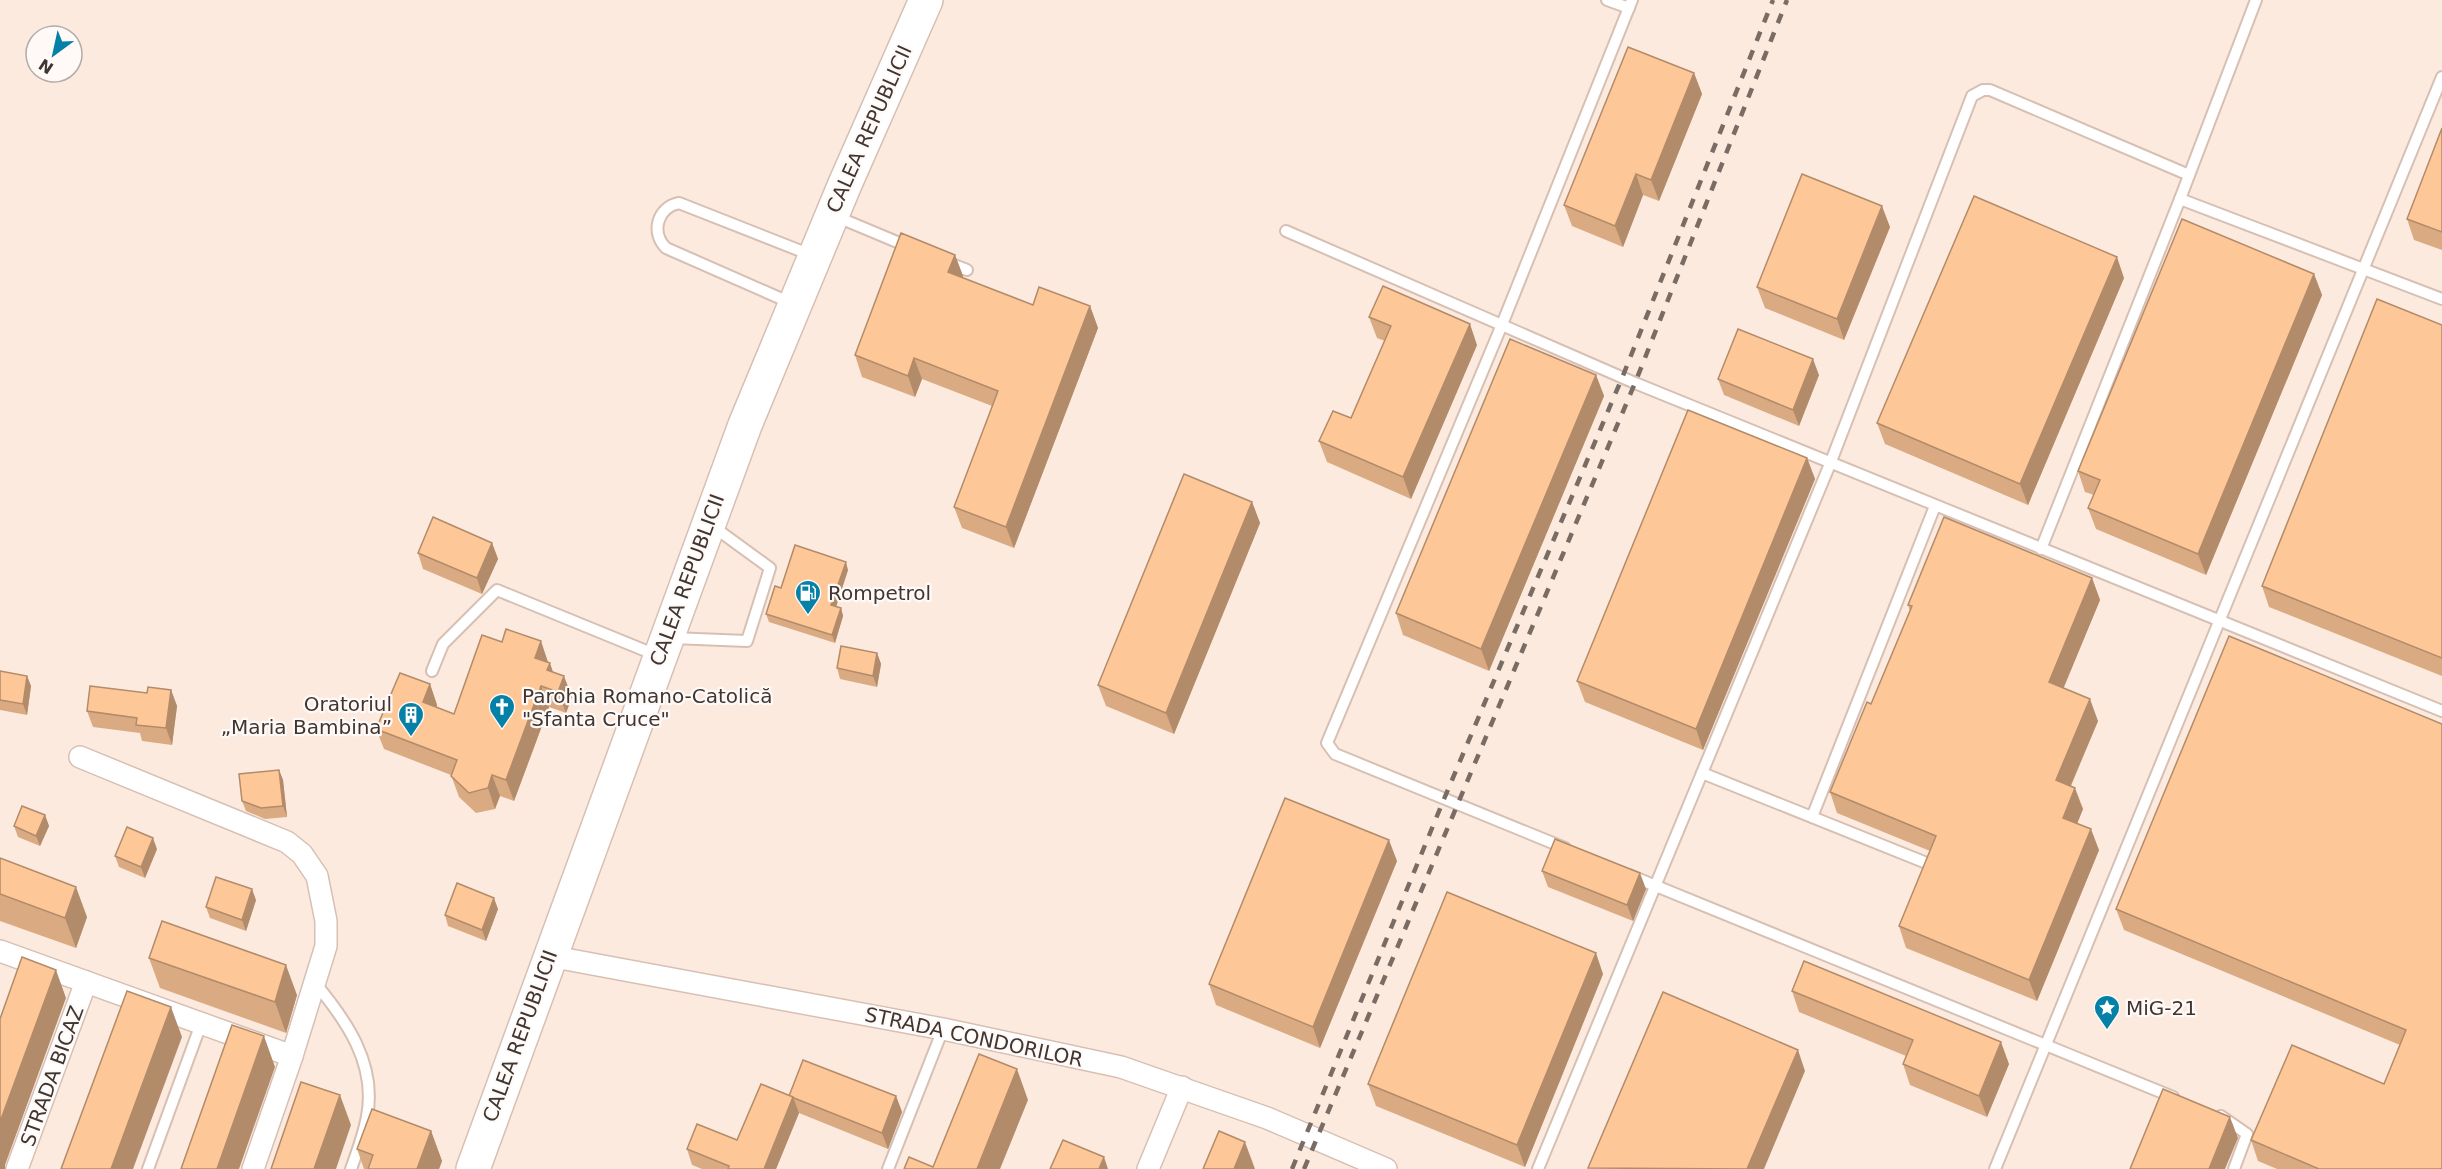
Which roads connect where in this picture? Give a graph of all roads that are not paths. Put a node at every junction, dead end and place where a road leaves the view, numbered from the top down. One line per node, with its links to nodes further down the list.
1 (926, 0): 8 (main road, CALEA REPUBLICII)
2 (1607, 0): 4 (lane)
3 (2256, 0): 6 (lane)
4 (1630, 4): 15 (lane)
5 (2442, 77): 11 (lane)
6 (2189, 175): 7 (lane); 16 (lane)
7 (2180, 199): 11 (lane); 19 (lane)
8 (832, 215): 10 (main road, CALEA REPUBLICII); 12 (lane)
9 (1286, 231): 15 (lane)
10 (814, 257): 14 (main road, CALEA REPUBLICII); 14 (lane)
11 (2364, 268): 13 (lane); 20 (lane)
12 (967, 270)
13 (2442, 299)
14 (794, 305): 18 (main road, CALEA REPUBLICII)
15 (1501, 327): 16 (lane); 27 (lane)
16 (1830, 464): 17 (lane); 25 (lane)
17 (1935, 506): 19 (lane); 26 (lane)
18 (708, 523): 21 (main road, CALEA REPUBLICII); 21 (lane)
19 (2041, 549): 20 (lane)
20 (2220, 620): 23 (lane); 37 (lane)
21 (662, 647): 22 (lane); 32 (main road, CALEA REPUBLICII)
22 (432, 671)
23 (2442, 711)
24 (80, 757): 34 (street)
25 (1702, 773): 26 (lane); 30 (lane)
26 (1812, 817): 28 (lane)
27 (1579, 854)
28 (1924, 862)
29 (1623, 872): 30 (lane)
30 (1656, 886): 37 (lane); 50 (lane)
31 (0, 951): 33 (street)
32 (549, 956): 36 (street, STRADA CONDORILOR); 46 (main road, CALEA REPUBLICII)
33 (86, 982): 35 (street); 42 (street, STRADA BICAZ)
34 (315, 982): 38 (street); 45 (lane)
35 (201, 1024): 38 (street); 43 (lane)
36 (943, 1029): 39 (street, STRADA CONDORILOR); 47 (lane)
37 (2047, 1046): 40 (lane); 51 (lane)
38 (292, 1056): 44 (street)
39 (1182, 1087): 48 (street); 49 (street, STRADA CONDORILOR)
40 (2184, 1102)
41 (2205, 1110): 52 (lane)
42 (17, 1169)
43 (148, 1169)
44 (253, 1169)
45 (351, 1169)
46 (473, 1169)
47 (888, 1169)
48 (1148, 1169)
49 (1386, 1169)
50 (1538, 1169)
51 (1995, 1169)
52 (2234, 1169)

